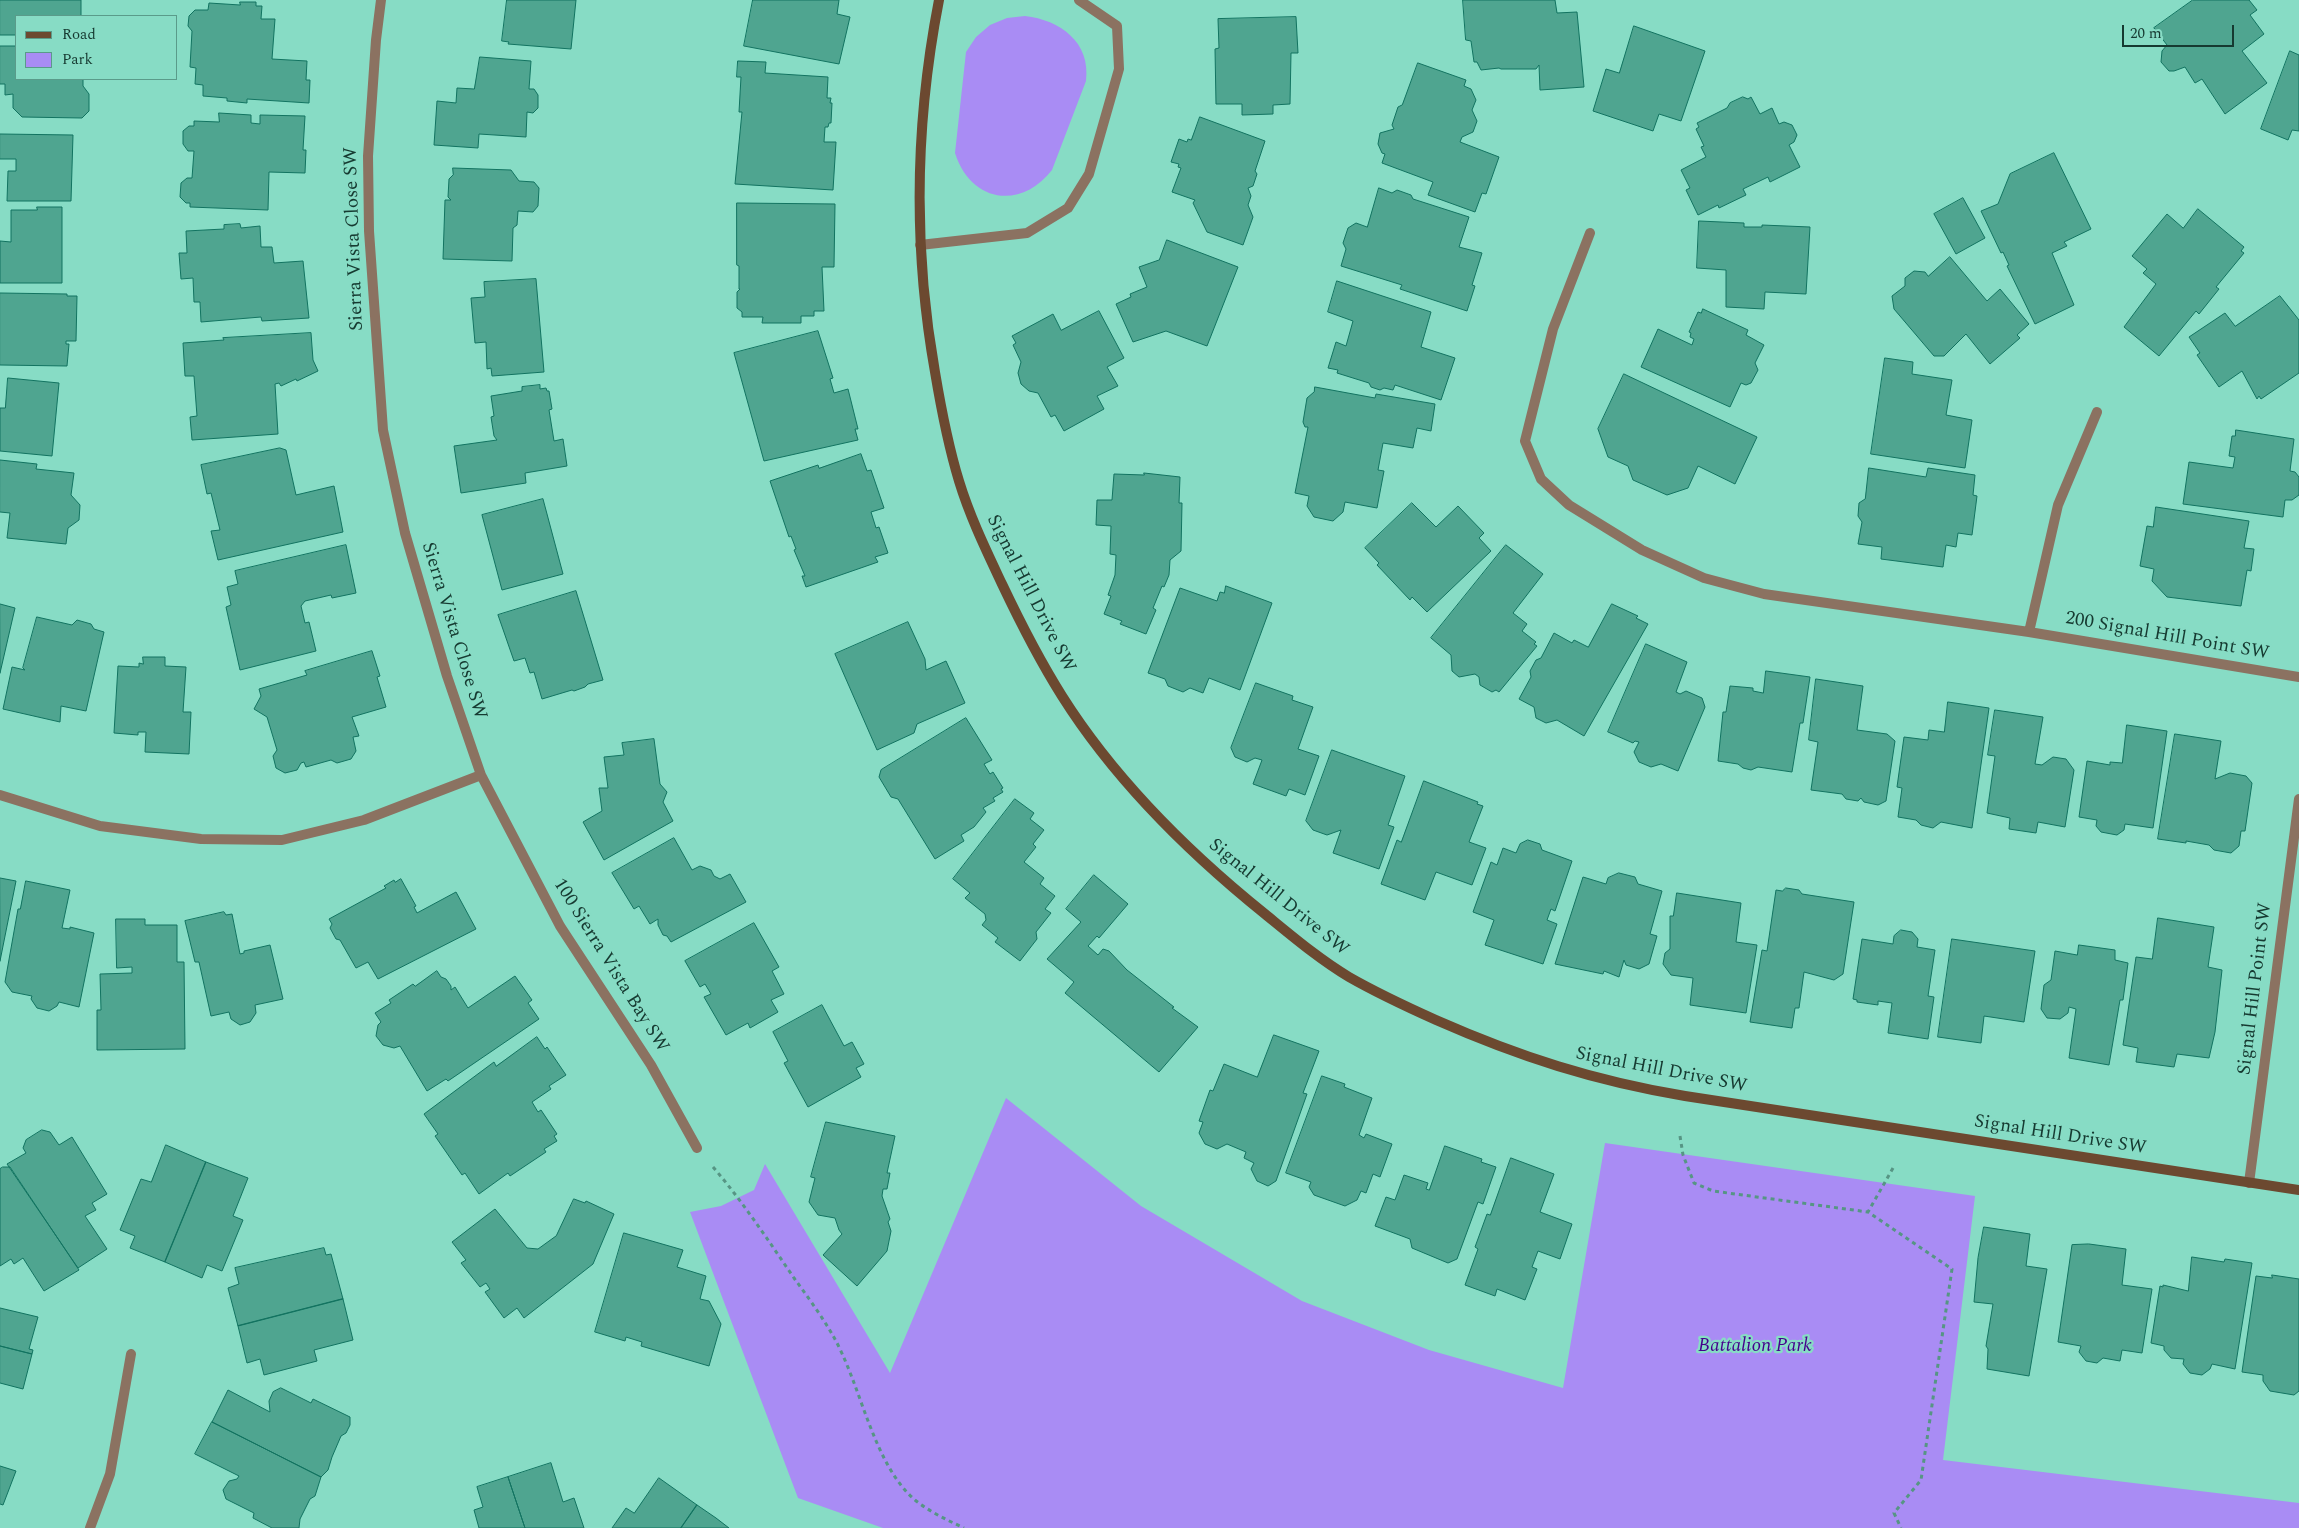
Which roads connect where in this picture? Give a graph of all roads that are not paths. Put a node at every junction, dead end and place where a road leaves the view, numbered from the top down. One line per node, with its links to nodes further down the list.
1 (381, 0): 9 (street, Sierra Vista Close SW)
2 (939, 0): 5 (street, Signal Hill Drive SW)
3 (1079, 0): 5 (street)
4 (1590, 233): 7 (street, 200 Signal Hill Point SW)
5 (920, 245): 13 (street, Signal Hill Drive SW)
6 (2097, 412): 7 (street)
7 (2029, 632): 8 (street, 200 Signal Hill Point SW)
8 (2299, 677)
9 (481, 775): 10 (street); 12 (street, 100 Sierra Vista Bay SW)
10 (0, 795)
11 (2299, 799): 13 (street, Signal Hill Point SW)
12 (697, 1148)
13 (2249, 1183): 14 (street, Signal Hill Drive SW)
14 (2299, 1190)
15 (130, 1354): 16 (street)
16 (90, 1528)

